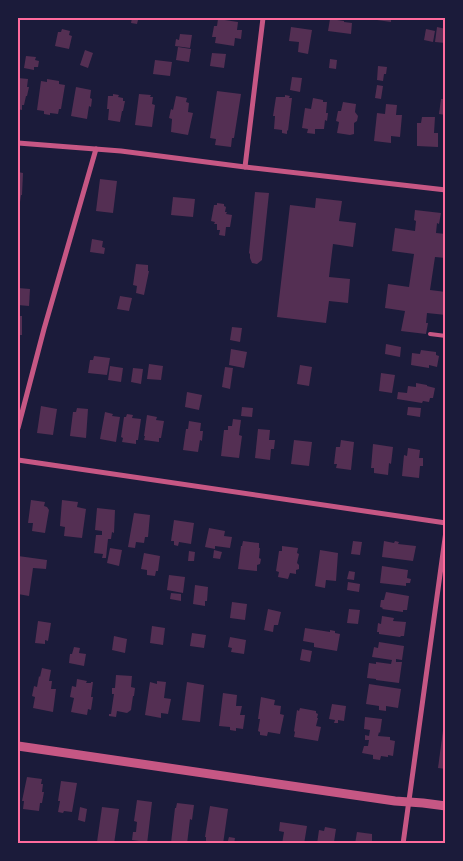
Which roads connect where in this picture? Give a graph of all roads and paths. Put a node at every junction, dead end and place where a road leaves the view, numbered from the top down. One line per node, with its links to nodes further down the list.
1 (263, 18): 4 (street)
2 (18, 143): 3 (street)
3 (96, 150): 4 (street); 8 (street)
4 (245, 167): 5 (street)
5 (446, 190)
6 (430, 334): 7 (lane)
7 (446, 336)
8 (18, 428)
9 (18, 460): 10 (street)
10 (446, 523)
11 (446, 531): 13 (street)
12 (18, 746): 13 (street)
13 (408, 802): 14 (street); 15 (street)
14 (446, 806)
15 (403, 844)

